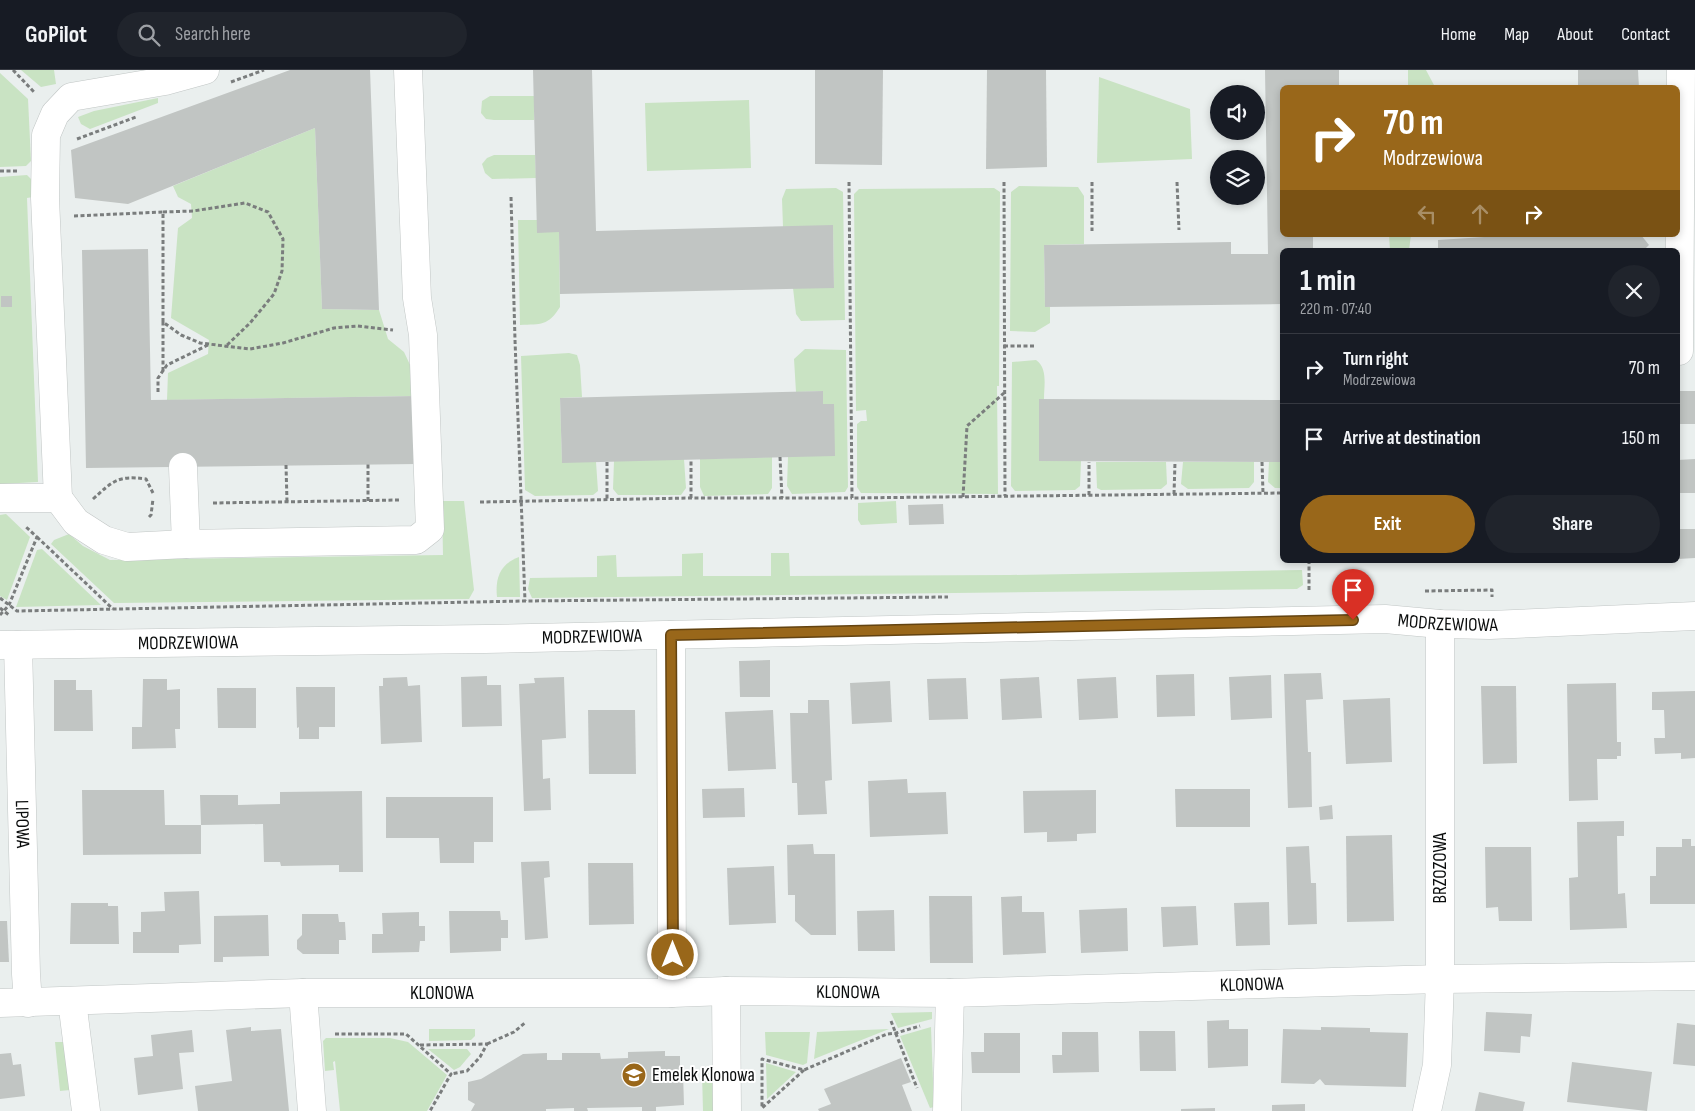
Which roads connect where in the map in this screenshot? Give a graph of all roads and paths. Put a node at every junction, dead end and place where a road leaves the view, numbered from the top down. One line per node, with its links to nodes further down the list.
1 (205, 70): 39 (street)
2 (408, 70): 43 (street)
3 (1680, 70): 19 (street)
4 (849, 182): 42 (path)
5 (1004, 182): 16 (path)
6 (1092, 182): 12 (path)
7 (1177, 182): 11 (path)
8 (511, 197): 46 (path)
9 (163, 212): 10 (path); 13 (path); 18 (path)
10 (72, 216)
11 (1179, 230)
12 (1092, 231)
13 (163, 322): 15 (path); 20 (path)
14 (398, 323): 18 (path)
15 (209, 345): 18 (path); 20 (path)
16 (1004, 346): 17 (path); 22 (path)
17 (1034, 346)
18 (224, 347)
19 (1684, 351)
20 (163, 371): 21 (path)
21 (158, 392)
22 (1004, 393): 36 (path); 37 (path)
23 (780, 457): 41 (path)
24 (691, 460): 40 (path)
25 (607, 462): 44 (path)
26 (1089, 462): 35 (path)
27 (1175, 462): 34 (path)
28 (1262, 462): 32 (path)
29 (368, 464): 45 (path)
30 (286, 465): 48 (path)
31 (183, 467): 53 (street)
32 (1262, 493): 33 (path); 34 (path)
33 (1280, 493)
34 (1174, 494): 35 (path)
35 (1089, 495): 36 (path)
36 (1005, 496): 37 (path)
37 (963, 497): 42 (path)
38 (6, 498): 39 (street); 52 (path)
39 (58, 498): 53 (street)
40 (691, 498): 41 (path); 44 (path)
41 (782, 498): 42 (path)
42 (852, 498)
43 (429, 500): 45 (path); 53 (street)
44 (607, 500): 46 (path)
45 (368, 501): 48 (path)
46 (521, 501): 49 (path); 58 (path)
47 (90, 502): 51 (path)
48 (287, 502): 50 (path)
49 (480, 502)
50 (207, 503)
51 (144, 519)
52 (37, 537): 59 (path); 60 (path)
53 (186, 544)
54 (1303, 592): 55 (path)
55 (1309, 592)
56 (958, 597): 58 (path)
57 (0, 598): 59 (path)
58 (525, 601): 60 (path)
59 (10, 605): 60 (path); 61 (path)
60 (114, 610)
61 (0, 615)
62 (1695, 616): 63 (street, MODRZEWIOWA)
63 (1440, 624): 64 (street, MODRZEWIOWA); 67 (street, BRZOZOWA)
64 (671, 635): 65 (street, MODRZEWIOWA); 70 (street)
65 (9, 645): 74 (street, LIPOWA)
66 (1695, 976): 67 (street, KLONOWA)
67 (1440, 979): 71 (street, KLONOWA); 85 (street, BRZOZOWA)
68 (726, 991): 70 (street, KLONOWA); 71 (street, KLONOWA); 83 (street)
69 (303, 993): 70 (street, KLONOWA); 72 (street, KLONOWA); 75 (street)
70 (672, 993)
71 (950, 993): 84 (street)
72 (72, 1001): 74 (street, KLONOWA); 80 (street)
73 (0, 1003): 74 (street, KLONOWA)
74 (28, 1003)
75 (306, 1036): 76 (path); 81 (street)
76 (419, 1045): 78 (path); 78 (path)
77 (804, 1070): 77 (path); 79 (path)
78 (451, 1074): 82 (path)
79 (920, 1094)
80 (86, 1111)
81 (312, 1111)
82 (430, 1111)
83 (727, 1111)
84 (946, 1111)
85 (1427, 1111)

